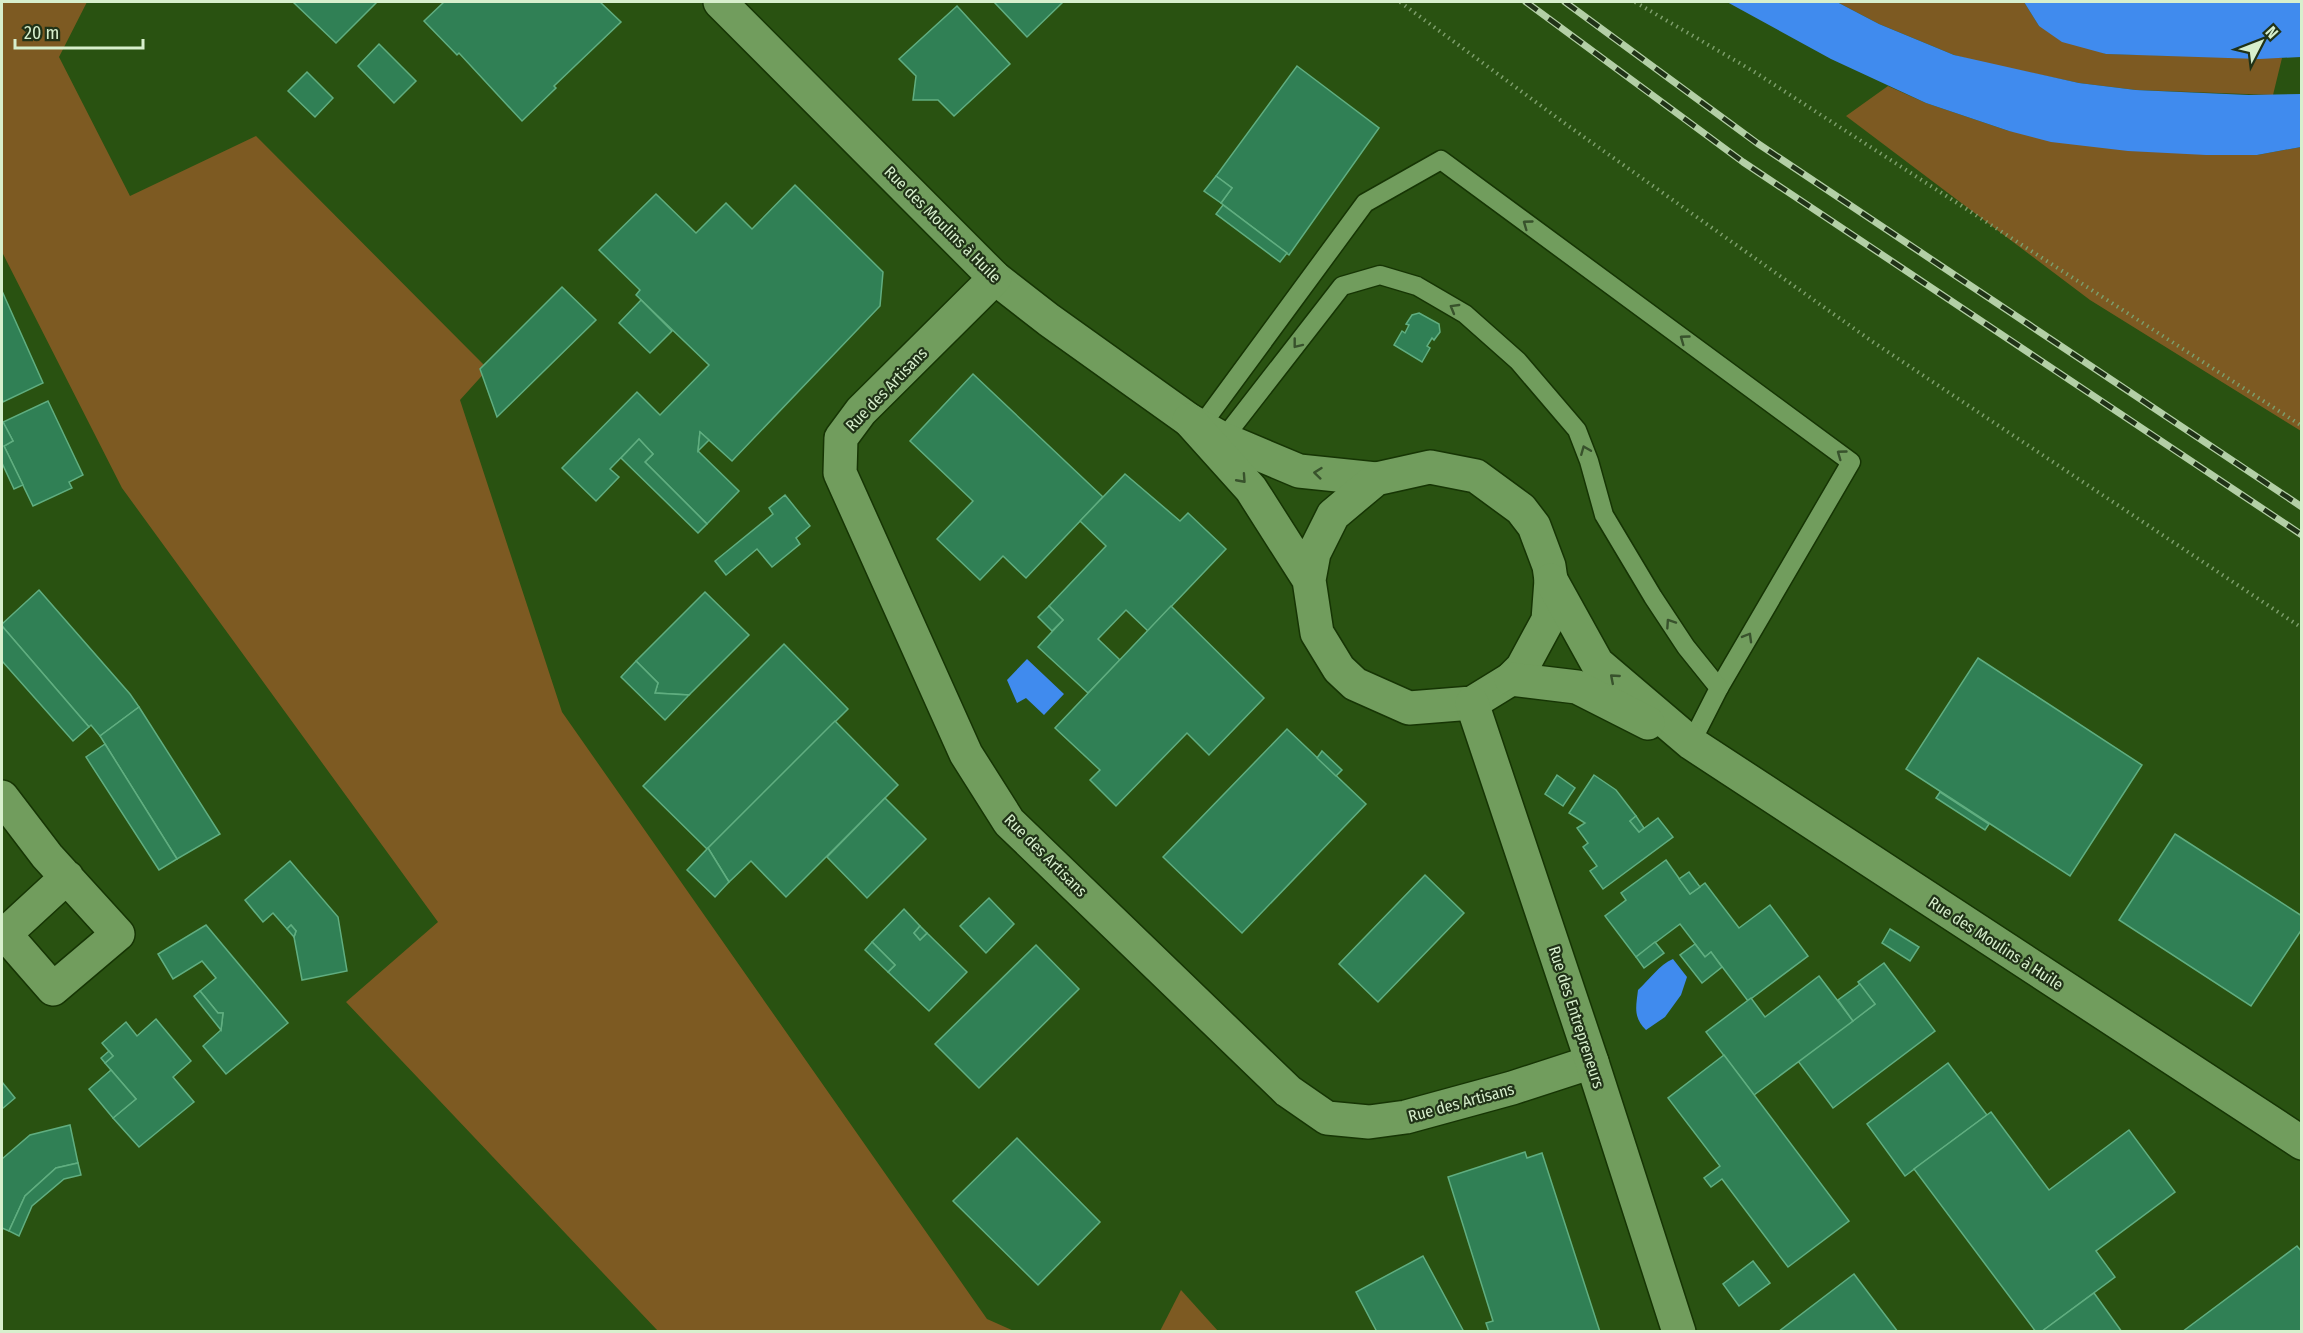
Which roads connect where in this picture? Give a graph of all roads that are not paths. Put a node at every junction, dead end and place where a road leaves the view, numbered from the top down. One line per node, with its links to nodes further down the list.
1 (720, 2): 2 (street, Rue des Moulins à Huile)
2 (995, 278): 3 (street, Rue des Moulins à Huile); 13 (street, Rue des Artisans)
3 (1204, 428): 4 (street, Rue des Moulins à Huile, one-way to 3); 5 (street, Rue des Moulins à Huile, one-way to 5); 8 (lane, one-way to 3); 8 (lane, one-way to 3)
4 (1376, 479): 5 (street); 6 (street)
5 (1309, 580): 9 (street)
6 (1551, 580): 7 (street); 10 (street, Rue des Moulins à Huile, one-way to 6)
7 (1511, 679): 9 (street); 10 (street, Rue des Moulins à Huile)
8 (1719, 688): 10 (lane)
9 (1472, 703): 13 (street, Rue des Entrepreneurs)
10 (1691, 743): 14 (street, Rue des Moulins à Huile)
11 (2, 797): 12 (street)
12 (67, 878)
13 (1592, 1062): 15 (street, Rue des Entrepreneurs)
14 (2301, 1143)
15 (1679, 1332)

